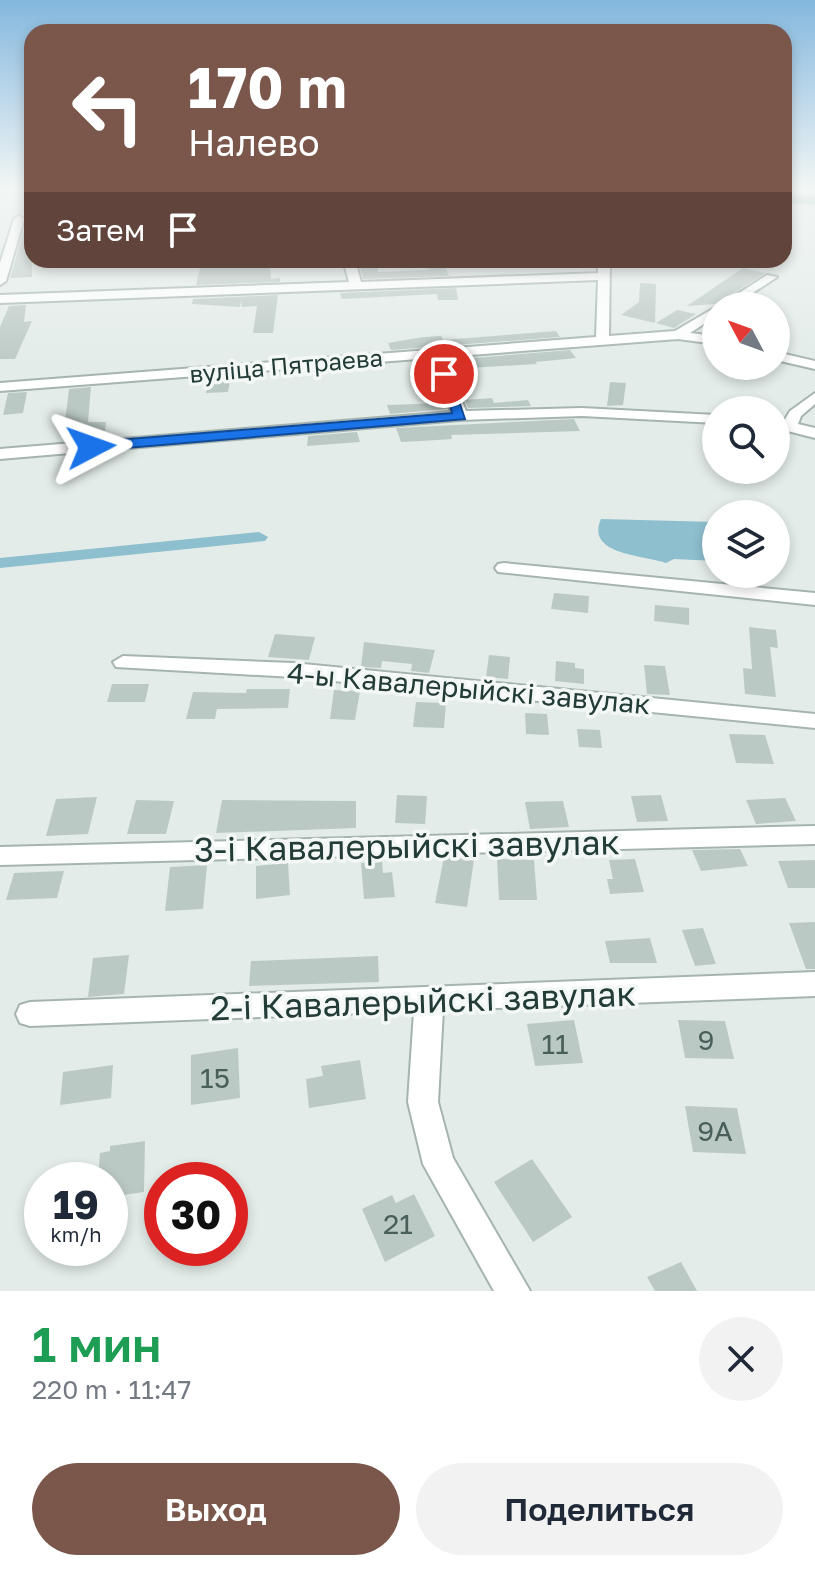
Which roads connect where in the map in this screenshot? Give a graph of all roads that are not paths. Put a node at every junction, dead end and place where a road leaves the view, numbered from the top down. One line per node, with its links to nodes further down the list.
1 (10, 248): 6 (street)
2 (351, 268): 7 (street)
3 (603, 268): 4 (street)
4 (602, 276): 7 (street); 13 (street)
5 (771, 277): 8 (street)
6 (0, 281)
7 (355, 283): 9 (street)
8 (747, 292)
9 (0, 299)
10 (702, 320): 11 (street)
11 (678, 335): 12 (street, вуліца Пятраева); 13 (street, вуліца Пятраева)
12 (702, 338)
13 (602, 340): 14 (street, вуліца Пятраева)
14 (436, 353): 17 (street, вуліца Пятраева); 19 (street)
15 (790, 359): 16 (street)
16 (815, 365)
17 (0, 387)
18 (815, 397): 21 (street)
19 (460, 416): 20 (street); 24 (street)
20 (702, 418)
21 (790, 419)
22 (790, 427): 23 (street)
23 (815, 433)
24 (0, 454)
25 (504, 568): 26 (street)
26 (815, 599)
27 (123, 662): 28 (street, 4-ы Кавалерыйскі завулак)
28 (815, 721)
29 (815, 835): 30 (street, 3-і Кавалерыйскі завулак)
30 (0, 856)
31 (815, 984): 32 (street, 2-і Кавалерыйскі завулак)
32 (429, 1000): 33 (street, 2-і Кавалерыйскі завулак); 34 (street)
33 (30, 1014)
34 (513, 1291)

